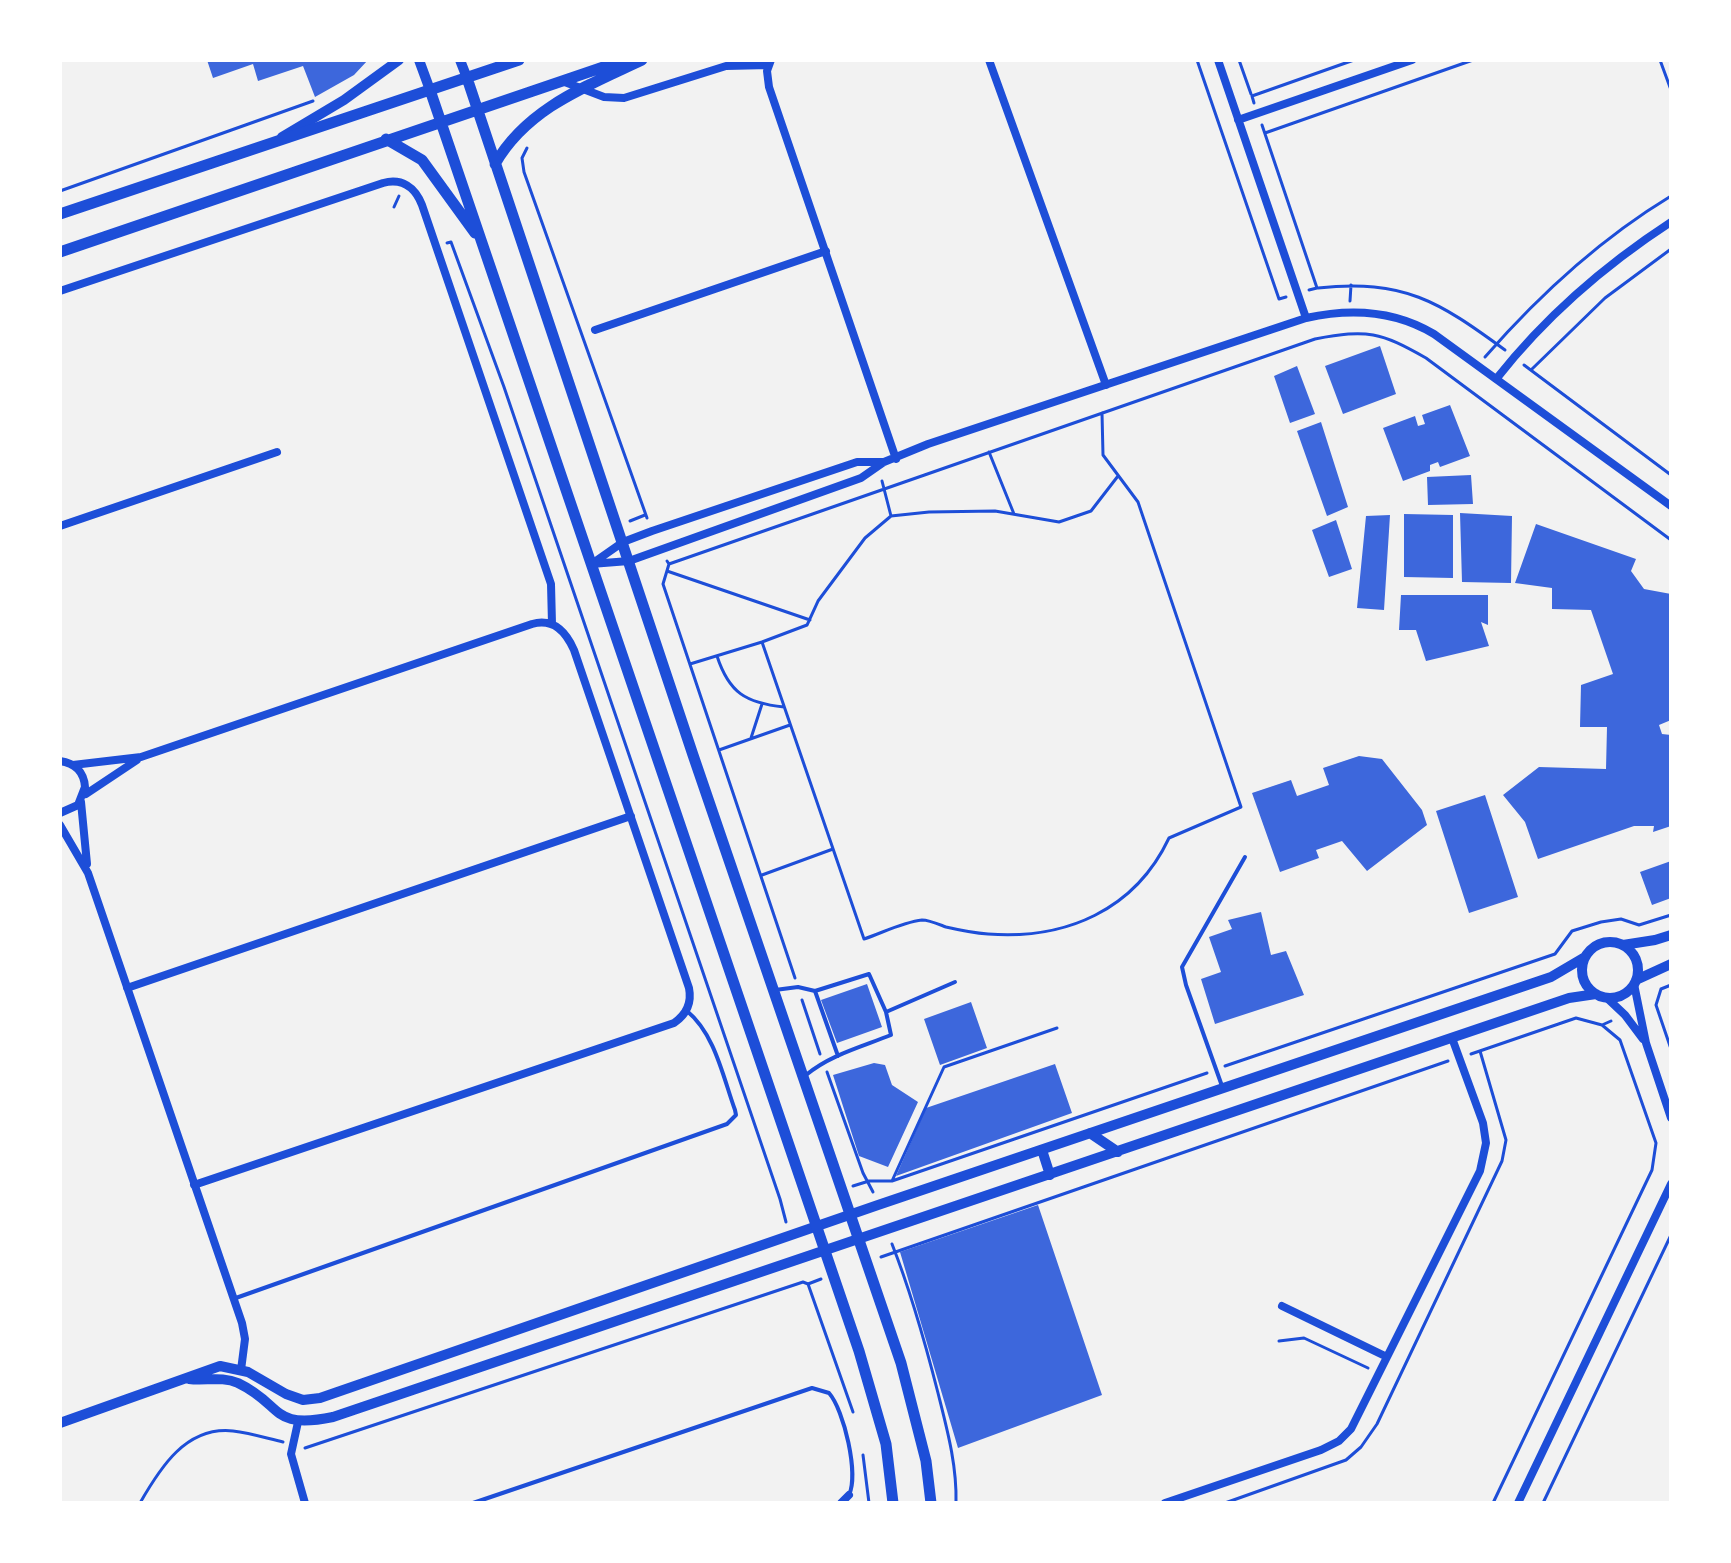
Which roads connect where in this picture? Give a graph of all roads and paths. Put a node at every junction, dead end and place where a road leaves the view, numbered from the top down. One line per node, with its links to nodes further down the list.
1 (399, 60): 27 (street)
2 (419, 60): 17 (street)
3 (460, 60): 14 (street)
4 (519, 60): 14 (main road)
5 (624, 60): 15 (main road)
6 (642, 60): 16 (main road)
7 (989, 60): 47 (street)
8 (1218, 60): 22 (street)
9 (1239, 60): 19 (path)
10 (1412, 60): 22 (street)
11 (1473, 60): 25 (path)
12 (1660, 60): 18 (path)
13 (770, 62): 16 (street); 36 (street)
14 (467, 78): 17 (main road); 21 (main road)
15 (562, 81): 16 (street); 21 (main road)
16 (581, 89): 24 (main road)
17 (430, 90): 23 (main road); 27 (main road)
18 (1671, 90)
19 (1252, 96)
20 (315, 100): 29 (path)
21 (478, 110): 23 (main road); 28 (main road)
22 (1238, 120): 40 (street)
23 (442, 121): 26 (main road); 33 (main road)
24 (519, 132): 28 (main road); 62 (path)
25 (1265, 133)
26 (386, 139): 33 (main road); 37 (main road)
27 (270, 144): 31 (main road)
28 (495, 164): 65 (main road)
29 (60, 191)
30 (1671, 196): 42 (path)
31 (60, 214)
32 (1671, 222): 43 (street)
33 (482, 243): 68 (main road)
34 (436, 247): 39 (street); 74 (path); 76 (street)
35 (1671, 249): 45 (path)
36 (826, 251): 41 (street); 51 (street)
37 (60, 252)
38 (1317, 288): 42 (path)
39 (60, 291)
40 (1306, 318): 44 (street); 47 (street)
41 (595, 330)
42 (1496, 344): 43 (path); 44 (path)
43 (1514, 357): 45 (path); 46 (street)
44 (1479, 364): 46 (street)
45 (1531, 370): 53 (path)
46 (1497, 378): 57 (street)
47 (1106, 385): 51 (street)
48 (1102, 413): 50 (path); 54 (path); 63 (path)
49 (277, 452): 60 (street)
50 (989, 452): 56 (path); 58 (path)
51 (896, 459): 52 (street)
52 (884, 462): 62 (street); 66 (street)
53 (1671, 475)
54 (1118, 476): 58 (path); 93 (path)
55 (881, 479): 56 (path)
56 (884, 489): 59 (path); 69 (path)
57 (1671, 506)
58 (1014, 514): 59 (path)
59 (891, 516): 75 (path)
60 (60, 526)
61 (1671, 530): 63 (path)
62 (652, 531): 65 (street)
63 (1666, 536): 64 (path)
64 (1671, 540)
65 (623, 542): 67 (main road); 68 (street)
66 (659, 550): 67 (street); 69 (path)
67 (629, 561): 68 (street); 72 (main road)
68 (591, 564): 73 (main road)
69 (669, 564): 70 (path)
70 (667, 571): 71 (path); 75 (path)
71 (663, 584): 72 (path); 79 (path)
72 (640, 592): 107 (main road)
73 (604, 605): 74 (path); 136 (main road)
74 (580, 612): 138 (path)
75 (810, 620): 77 (path)
76 (552, 624): 86 (street); 91 (street)
77 (762, 642): 78 (path); 81 (path)
78 (717, 656): 79 (path); 80 (path)
79 (690, 664): 85 (path)
80 (762, 704): 81 (path); 83 (path)
81 (784, 707): 82 (path)
82 (790, 725): 83 (path); 93 (path)
83 (751, 738): 85 (path)
84 (60, 750): 88 (street)
85 (719, 750): 96 (path)
86 (141, 757): 88 (street); 89 (street)
87 (60, 761): 88 (street)
88 (72, 764): 89 (street)
89 (82, 800): 90 (street); 95 (street)
90 (60, 813)
91 (631, 816): 106 (street); 112 (street)
92 (60, 825): 95 (street)
93 (833, 849): 96 (path)
94 (1245, 857): 123 (lane)
95 (88, 873): 106 (street)
96 (761, 875): 105 (path)
97 (1671, 915): 123 (path)
98 (1671, 935): 99 (street)
99 (1623, 945): 100 (street); 103 (street)
100 (1585, 957): 109 (street); 125 (street)
101 (1671, 964): 103 (street)
102 (955, 982): 113 (lane)
103 (1635, 982): 109 (street); 111 (street)
104 (1671, 985): 110 (path)
105 (798, 987): 107 (lane); 108 (lane); 122 (path)
106 (127, 988): 134 (street)
107 (773, 990): 124 (main road)
108 (815, 991): 113 (lane); 120 (lane)
109 (1602, 996): 114 (street); 117 (street)
110 (1657, 999): 111 (path); 119 (path)
111 (1640, 1007): 118 (street)
112 (687, 1011): 134 (street); 150 (lane)
113 (886, 1012): 120 (lane)
114 (1625, 1015): 115 (path); 118 (street)
115 (1602, 1025): 121 (path); 172 (path)
116 (1057, 1028): 132 (path)
117 (1452, 1038): 121 (street); 129 (street)
118 (1646, 1043): 126 (street)
119 (1671, 1049)
120 (838, 1056): 122 (lane)
121 (1458, 1058): 146 (path); 155 (street)
122 (823, 1061): 124 (lane); 131 (path)
123 (1216, 1069): 125 (lane); 132 (path)
124 (803, 1079): 135 (main road)
125 (1223, 1088): 127 (street)
126 (1671, 1118)
127 (1090, 1133): 128 (street); 129 (street)
128 (1042, 1150): 130 (street); 137 (street)
129 (1118, 1152): 130 (street)
130 (1050, 1175): 141 (street)
131 (869, 1181): 132 (path); 135 (path); 137 (path)
132 (892, 1181)
133 (1671, 1184): 173 (street)
134 (194, 1185): 150 (street)
135 (841, 1190): 139 (main road)
136 (808, 1201): 138 (path); 140 (main road)
137 (878, 1205): 139 (street)
138 (782, 1210): 143 (path)
139 (850, 1215): 140 (street); 144 (main road)
140 (817, 1227): 143 (street); 145 (main road)
141 (887, 1231): 144 (street); 146 (path)
142 (1671, 1235): 174 (path)
143 (791, 1236): 152 (street)
144 (859, 1240): 145 (street); 148 (main road)
145 (824, 1252): 147 (street); 149 (main road)
146 (895, 1252): 148 (path); 170 (path)
147 (798, 1261): 149 (path); 153 (street)
148 (867, 1262): 169 (main road)
149 (832, 1275): 168 (main road)
150 (233, 1299): 156 (street)
151 (1282, 1306): 155 (street)
152 (550, 1320): 153 (street); 161 (street)
153 (556, 1341): 162 (street)
154 (1279, 1341): 157 (path)
155 (1387, 1357): 157 (street)
156 (241, 1370): 159 (street); 160 (street); 161 (street)
157 (1379, 1373): 158 (path); 171 (street)
158 (1399, 1378)
159 (189, 1379): 160 (street); 163 (street)
160 (237, 1383): 162 (street)
161 (303, 1400): 162 (street)
162 (298, 1422): 165 (street)
163 (60, 1423)
164 (849, 1495): 166 (lane); 167 (street)
165 (305, 1503)
166 (473, 1503)
167 (841, 1503)
168 (893, 1503)
169 (931, 1503)
170 (956, 1503)
171 (1165, 1503)
172 (1493, 1503)
173 (1518, 1503)
174 (1543, 1503)

